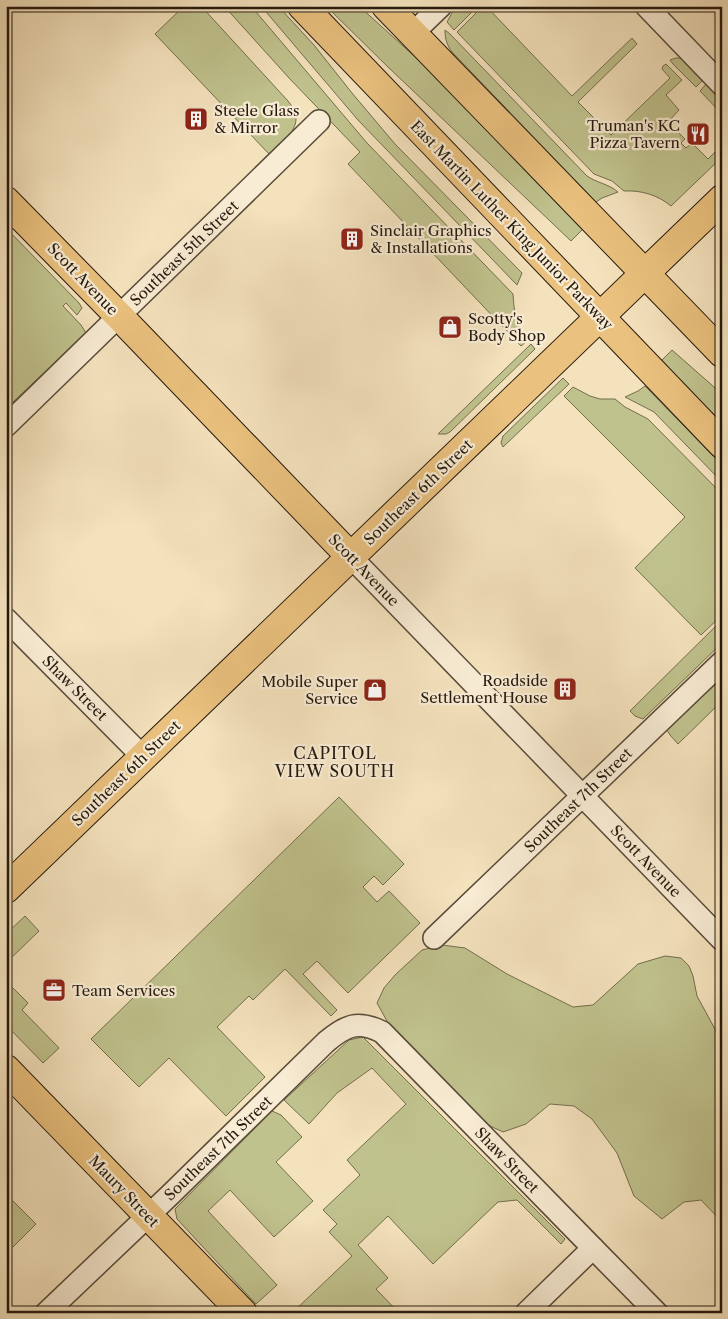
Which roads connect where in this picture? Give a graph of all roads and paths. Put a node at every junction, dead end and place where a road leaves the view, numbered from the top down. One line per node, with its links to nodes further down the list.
1 (302, 6): 12 (main road, East Martin Luther King Junior Parkway)
2 (386, 6): 5 (main road)
3 (441, 6): 5 (street)
4 (646, 6): 6 (street)
5 (413, 34): 10 (main road)
6 (722, 85)
7 (319, 122): 11 (street, Southeast 5th Street)
8 (722, 199): 10 (main road, Southeast 6th Street)
9 (6, 200): 11 (main road, Scott Avenue)
10 (644, 274): 12 (main road, Southeast 6th Street); 13 (main road)
11 (119, 316): 14 (street, Southeast 5th Street); 16 (main road, Scott Avenue)
12 (600, 317): 15 (main road, East Martin Luther King Junior Parkway); 16 (main road, Southeast 6th Street)
13 (722, 353)
14 (6, 426)
15 (722, 444)
16 (351, 557): 19 (main road, Southeast 6th Street); 20 (street, Scott Avenue)
17 (6, 619): 19 (street, Shaw Street)
18 (722, 662): 20 (street, Southeast 7th Street)
19 (144, 757): 21 (main road, Southeast 6th Street)
20 (582, 796): 22 (street, Southeast 7th Street); 23 (street, Scott Avenue)
21 (6, 889)
22 (434, 938)
23 (722, 940)
24 (348, 1026): 26 (street, Southeast 7th Street); 27 (street, Shaw Street)
25 (6, 1068): 26 (main road, Maury Street)
26 (148, 1215): 28 (street, Southeast 7th Street); 29 (main road, Maury Street)
27 (593, 1248): 30 (street); 31 (street, Shaw Street)
28 (46, 1313)
29 (242, 1313)
30 (526, 1313)
31 (657, 1313)

